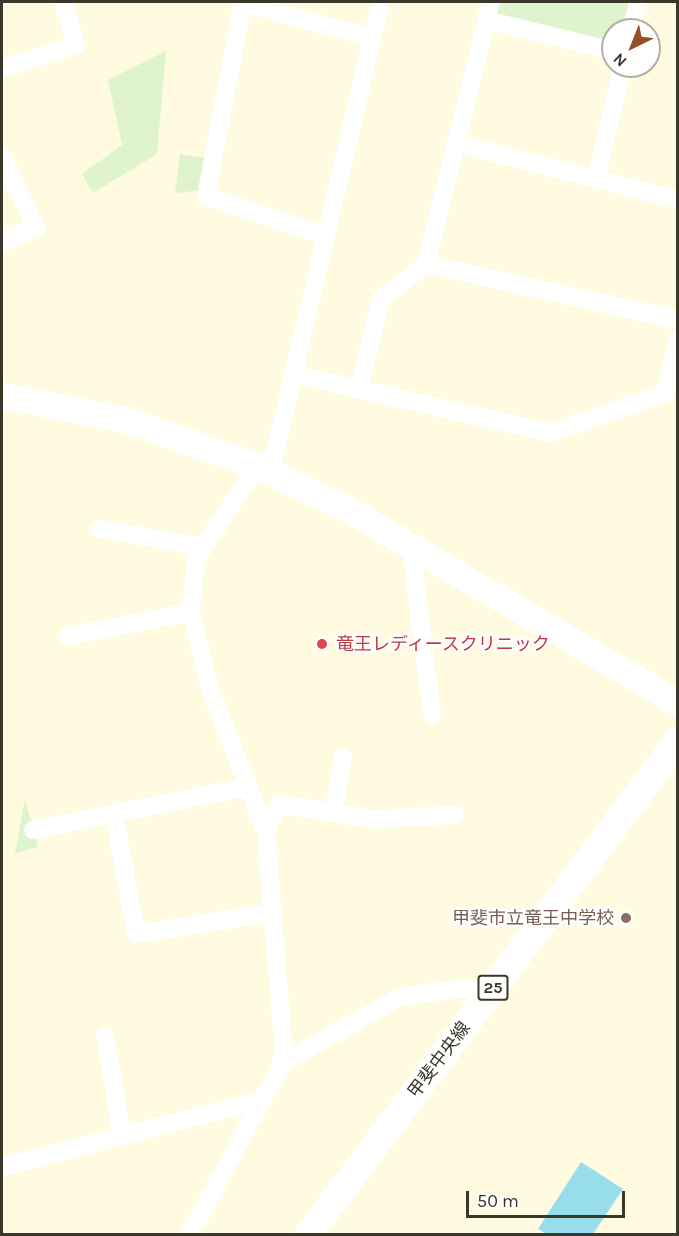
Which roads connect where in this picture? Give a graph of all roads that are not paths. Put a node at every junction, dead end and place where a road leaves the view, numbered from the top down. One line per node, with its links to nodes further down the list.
1 (63, 2): 10 (street)
2 (243, 2): 8 (street); 16 (street)
3 (381, 2): 8 (street)
4 (491, 2): 7 (street)
5 (638, 2): 6 (street)
6 (635, 18)
7 (486, 20): 9 (street); 12 (street)
8 (372, 38): 16 (street)
9 (601, 48)
10 (2, 69)
11 (620, 78): 14 (street)
12 (456, 143): 14 (street); 18 (street)
13 (2, 157): 17 (street)
14 (597, 179): 15 (street)
15 (678, 200)
16 (326, 236): 21 (street)
17 (2, 242)
18 (426, 264): 19 (street); 22 (street)
19 (678, 320)
20 (678, 341): 22 (street)
21 (293, 374): 22 (street); 24 (street)
22 (359, 389)
23 (2, 396): 24 (street)
24 (256, 466): 26 (street); 27 (street)
25 (100, 529): 26 (street)
26 (203, 547): 28 (street)
27 (411, 547): 30 (street); 31 (street)
28 (191, 612): 29 (street); 34 (street)
29 (68, 636)
30 (678, 703)
31 (432, 715)
32 (678, 741): 41 (main road, 甲斐中央線 / 25)
33 (343, 757): 36 (street)
34 (246, 787): 35 (street); 39 (street)
35 (114, 813): 38 (street); 40 (street)
36 (334, 813): 37 (street); 39 (street)
37 (455, 815)
38 (33, 830)
39 (266, 832): 40 (street)
40 (271, 913): 43 (street)
41 (489, 993): 43 (street); 48 (main road, 甲斐中央線 / 25)
42 (105, 1036): 45 (street)
43 (282, 1063): 44 (street)
44 (261, 1100): 45 (street); 47 (street)
45 (122, 1136): 46 (street)
46 (2, 1167)
47 (190, 1234)
48 (309, 1234)

